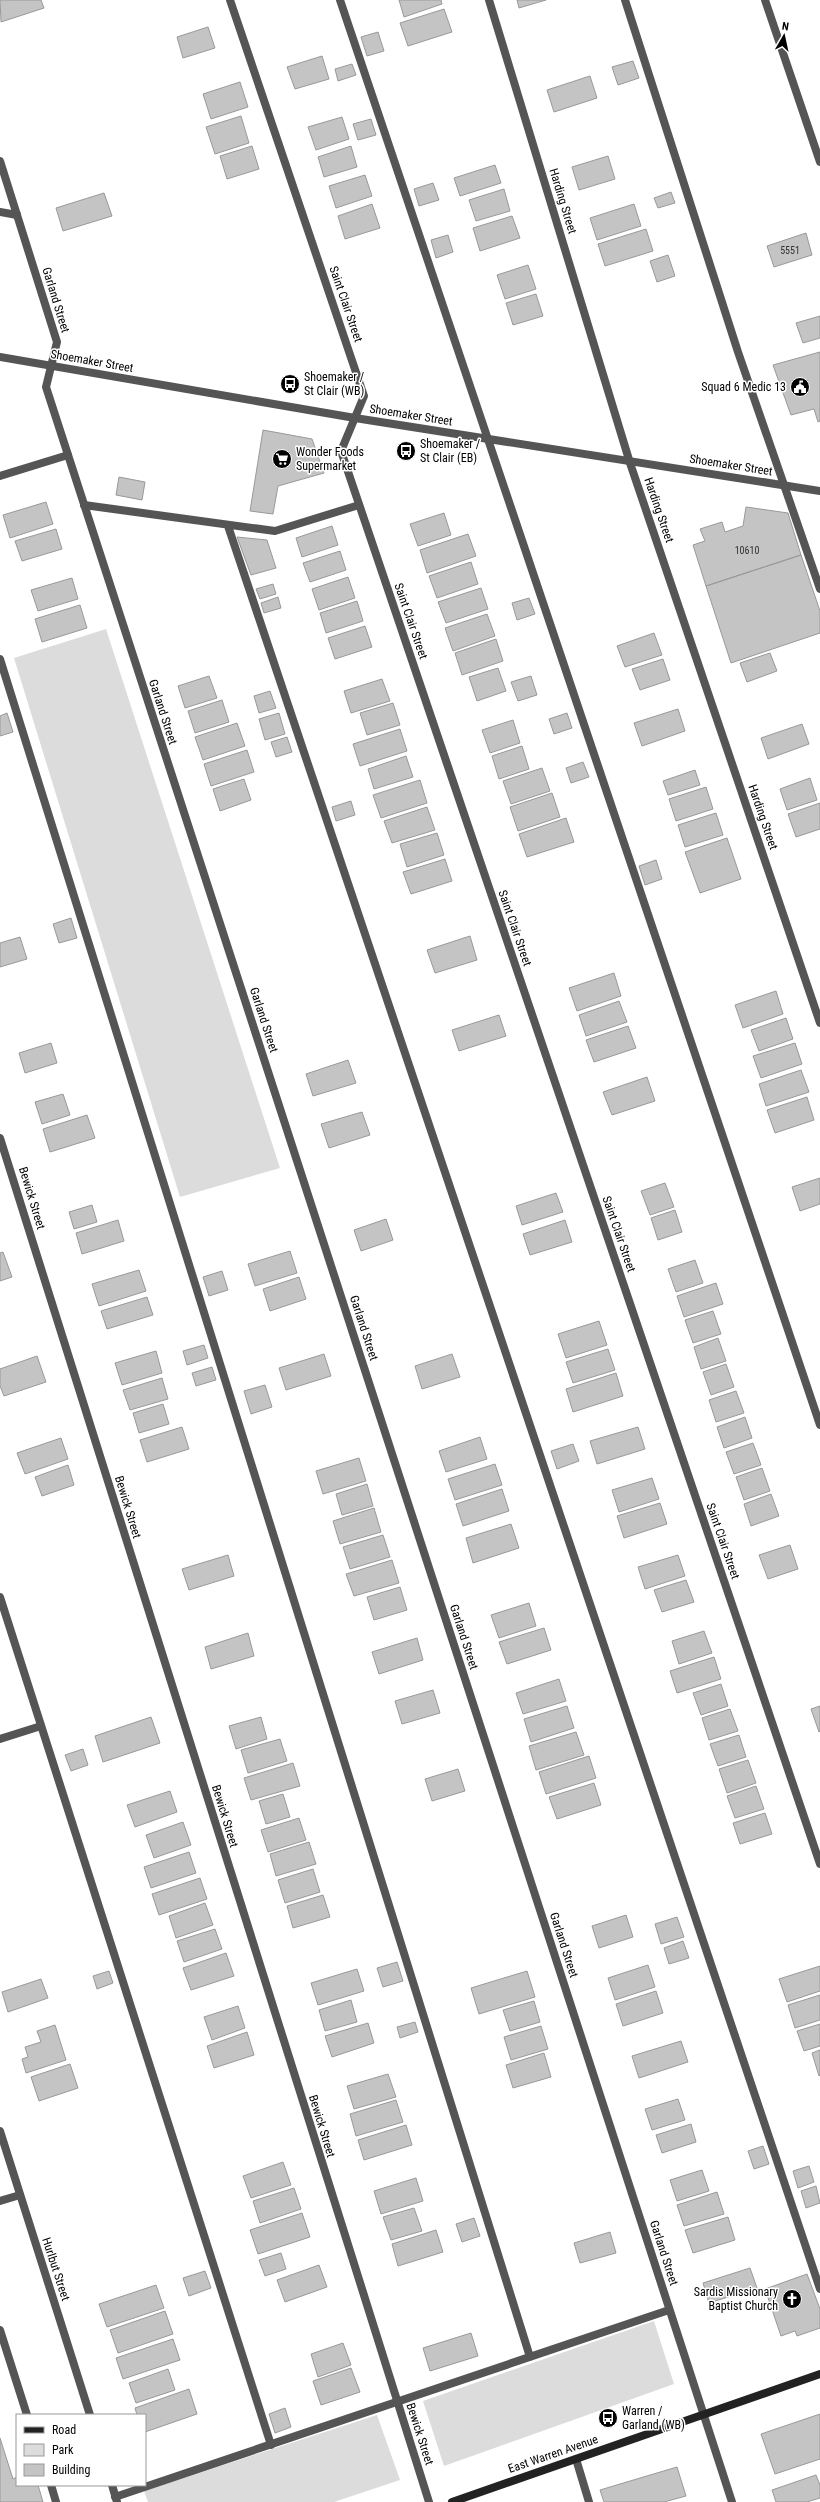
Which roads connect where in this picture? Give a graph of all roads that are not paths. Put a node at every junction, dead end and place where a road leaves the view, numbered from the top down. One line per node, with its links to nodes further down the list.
1 (230, 0): 12 (street, Saint Clair Street)
2 (340, 0): 13 (street)
3 (489, 0): 15 (street, Harding Street)
4 (625, 0): 17 (street)
5 (765, 0): 7 (street)
6 (0, 161): 9 (street, Garland Street)
7 (820, 162)
8 (0, 212): 9 (street)
9 (17, 215): 11 (street, Garland Street)
10 (0, 357): 11 (street, Shoemaker Street)
11 (51, 366): 12 (street, Shoemaker Street); 14 (street, Garland Street)
12 (355, 418): 13 (street, Shoemaker Street); 20 (street, Saint Clair Street)
13 (488, 440): 15 (street, Shoemaker Street); 26 (street)
14 (68, 455): 16 (street); 19 (street, Garland Street)
15 (630, 462): 17 (street, Shoemaker Street); 24 (street, Harding Street)
16 (0, 476)
17 (786, 486): 18 (street, Shoemaker Street); 22 (street)
18 (820, 491)
19 (84, 505): 21 (street); 35 (street, Garland Street)
20 (359, 506): 21 (street); 30 (street, Saint Clair Street)
21 (228, 526): 34 (street)
22 (820, 589)
23 (0, 659): 37 (street)
24 (820, 1023)
25 (0, 1138): 39 (street, Bewick Street)
26 (820, 1424)
27 (0, 1597): 28 (street)
28 (41, 1726): 29 (street); 43 (street)
29 (0, 1739)
30 (820, 1864)
31 (0, 2131): 32 (street, Hurlbut Street)
32 (20, 2195): 33 (street); 41 (street, Hurlbut Street)
33 (0, 2201)
34 (820, 2289)
35 (669, 2310): 37 (street); 42 (street, Garland Street)
36 (0, 2330): 40 (street)
37 (530, 2357): 39 (street)
38 (820, 2374): 42 (main road, East Warren Avenue)
39 (397, 2403): 43 (street); 49 (street, Bewick Street)
40 (27, 2414)
41 (90, 2414)
42 (704, 2415): 44 (main road, East Warren Avenue); 52 (street, Garland Street)
43 (271, 2445): 47 (street)
44 (576, 2459): 50 (main road, East Warren Avenue); 51 (street)
45 (51, 2486): 48 (street)
46 (112, 2486): 47 (street)
47 (116, 2500)
48 (56, 2502)
49 (429, 2502)
50 (452, 2502)
51 (589, 2502)
52 (732, 2502)

